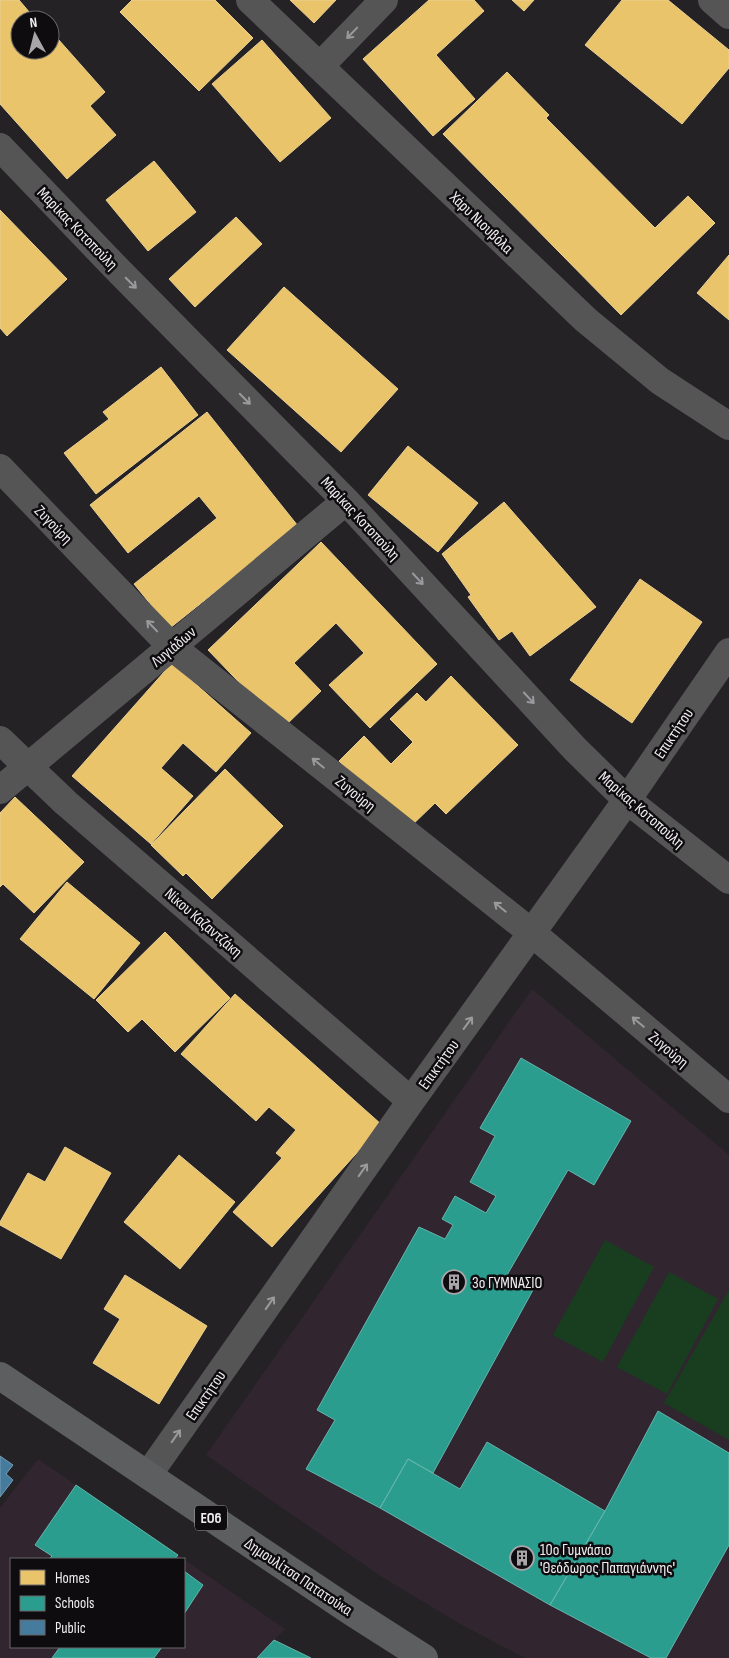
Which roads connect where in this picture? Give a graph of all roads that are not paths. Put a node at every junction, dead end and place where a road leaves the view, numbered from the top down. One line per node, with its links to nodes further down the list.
1 (250, 0): 5 (street, Χάρυ Νιουβόλα)
2 (384, 0): 5 (street, one-way to 5)
3 (712, 0): 4 (street)
4 (729, 15)
5 (320, 66): 7 (street, Χάρυ Νιουβόλα)
6 (0, 147): 9 (street, Μαρίκας Κοτοπούλη, one-way to 9)
7 (729, 426)
8 (0, 468): 10 (street, Ζυγούρη, one-way to 8)
9 (346, 501): 10 (street, Λυγιάδων); 15 (street, Μαρίκας Κοτοπούλη, one-way to 15)
10 (172, 647): 13 (street, Λυγιάδων); 17 (street, Ζυγούρη, one-way to 10)
11 (729, 652): 15 (street, Επικτήτου)
12 (0, 740): 13 (street, Νίκου Καζαντζάκη)
13 (27, 768): 14 (street, Λυγιάδων); 19 (street, Νίκου Καζαντζάκη)
14 (0, 790)
15 (628, 800): 16 (street, Μαρίκας Κοτοπούλη); 17 (street, Επικτήτου)
16 (729, 880)
17 (532, 933): 18 (street, Ζυγούρη, one-way to 17); 19 (street, Επικτήτου, one-way to 17)
18 (729, 1099)
19 (411, 1101): 21 (street, Επικτήτου, one-way to 19)
20 (0, 1376): 21 (main road, Δημουλίτσα Πατατούκα / ΕΟ6)
21 (148, 1475): 22 (main road, Δημουλίτσα Πατατούκα / ΕΟ6)
22 (424, 1658)

